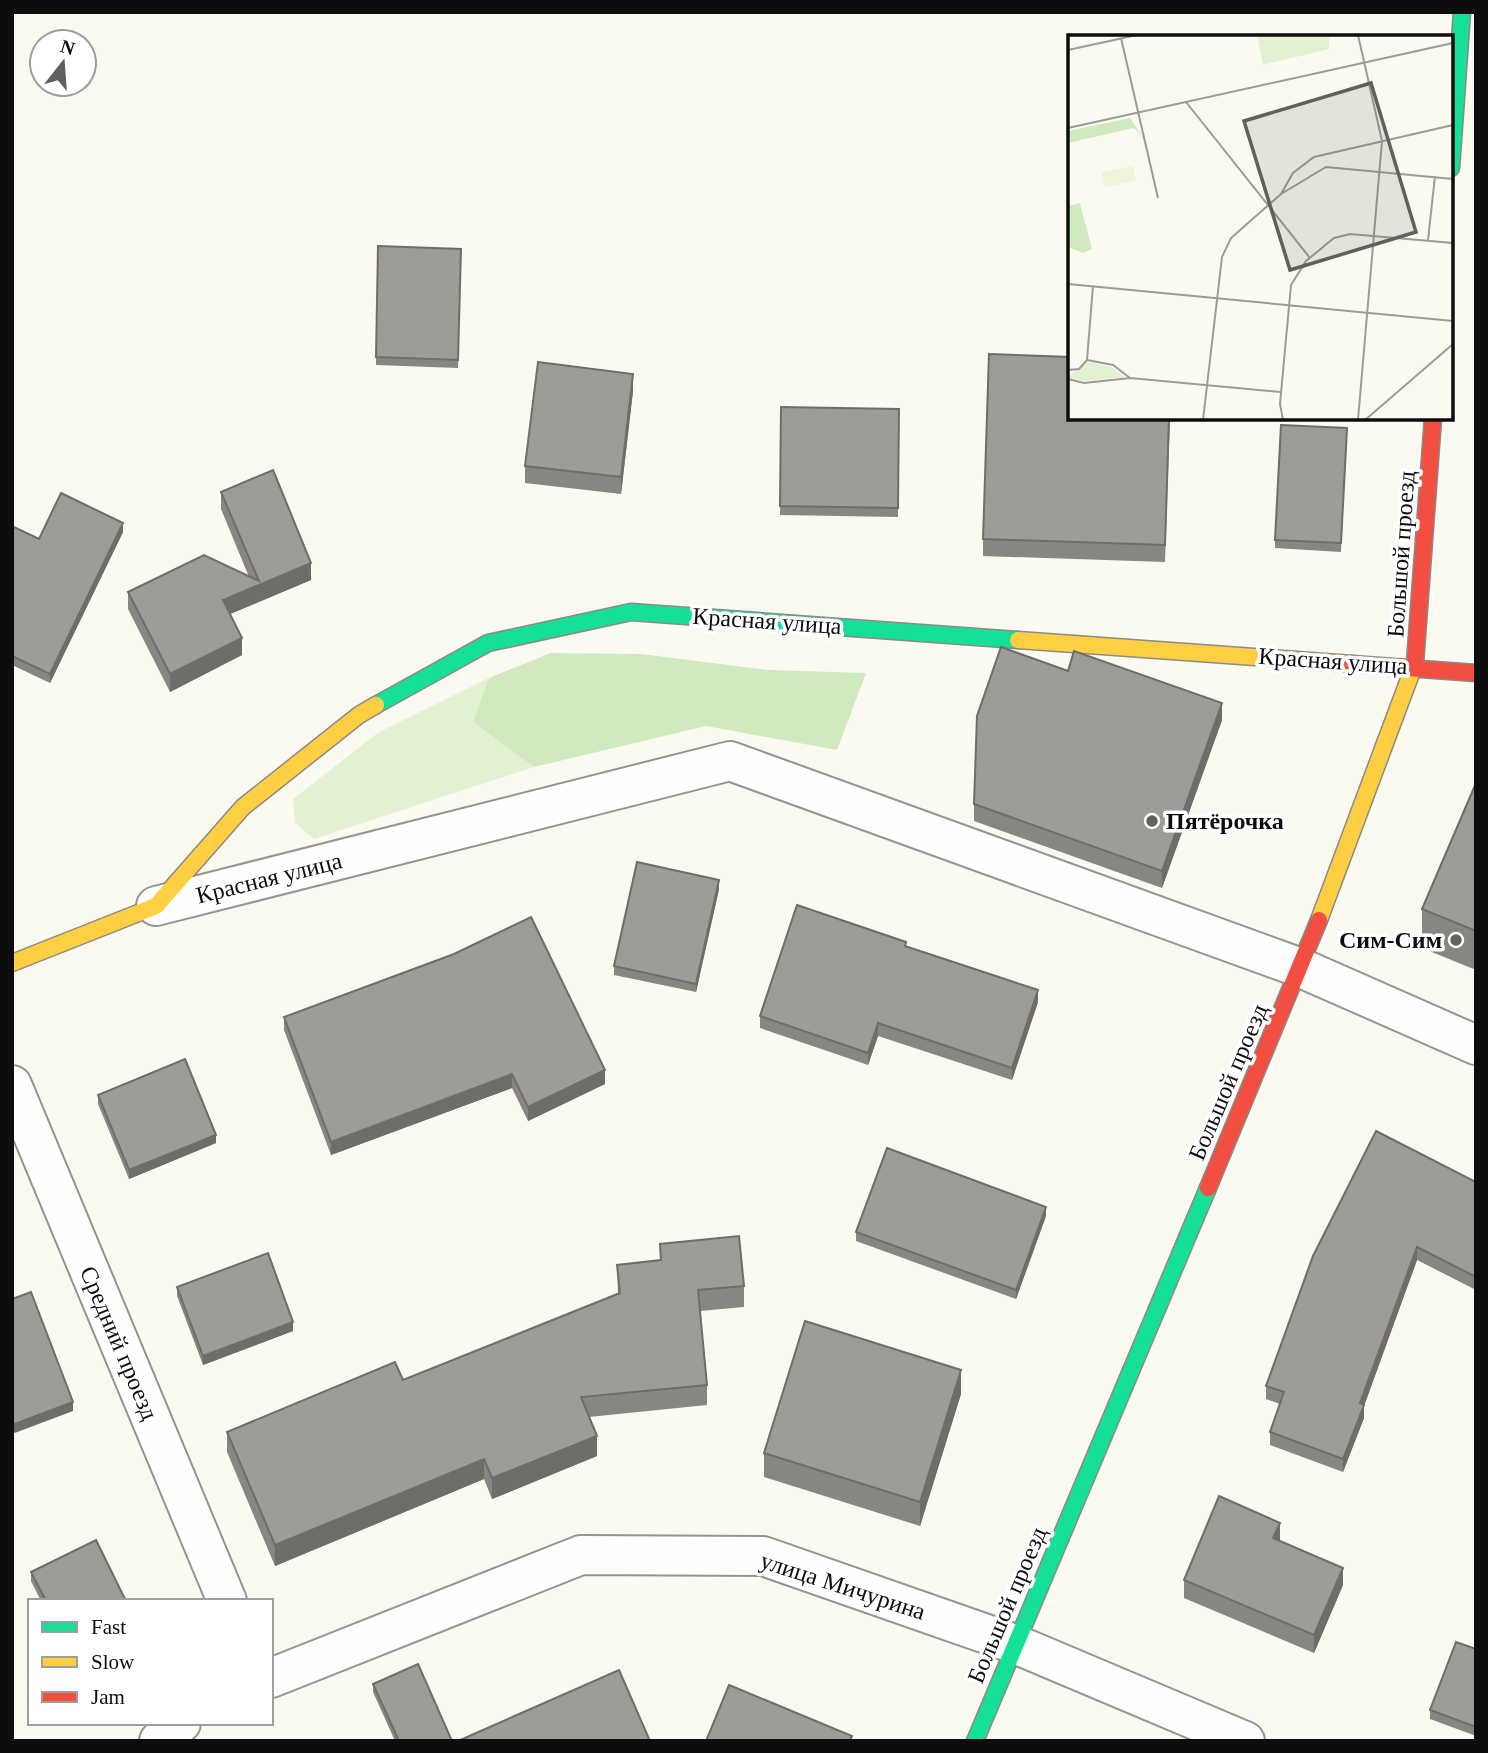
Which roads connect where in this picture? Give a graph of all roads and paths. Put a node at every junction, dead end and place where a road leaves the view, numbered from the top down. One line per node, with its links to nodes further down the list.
1 (1462, 12): 2 (street)
2 (1453, 140)
3 (1433, 420): 4 (street, Большой проезд)
4 (1415, 667): 5 (street, Красная улица); 6 (street, Красная улица); 8 (street, Большой проезд)
5 (1476, 673)
6 (156, 906): 7 (street, Красная улица); 8 (street, Красная улица)
7 (12, 963)
8 (1301, 968): 9 (street, Красная улица); 12 (street, Большой проезд)
9 (1476, 1045)
10 (12, 1085): 11 (street, Средний проезд)
11 (226, 1599)
12 (1015, 1644): 13 (street, улица Мичурина); 16 (street, Большой проезд); 17 (street, улица Мичурина)
13 (273, 1677)
14 (179, 1725): 15 (street)
15 (159, 1741)
16 (975, 1741)
17 (1245, 1741)

